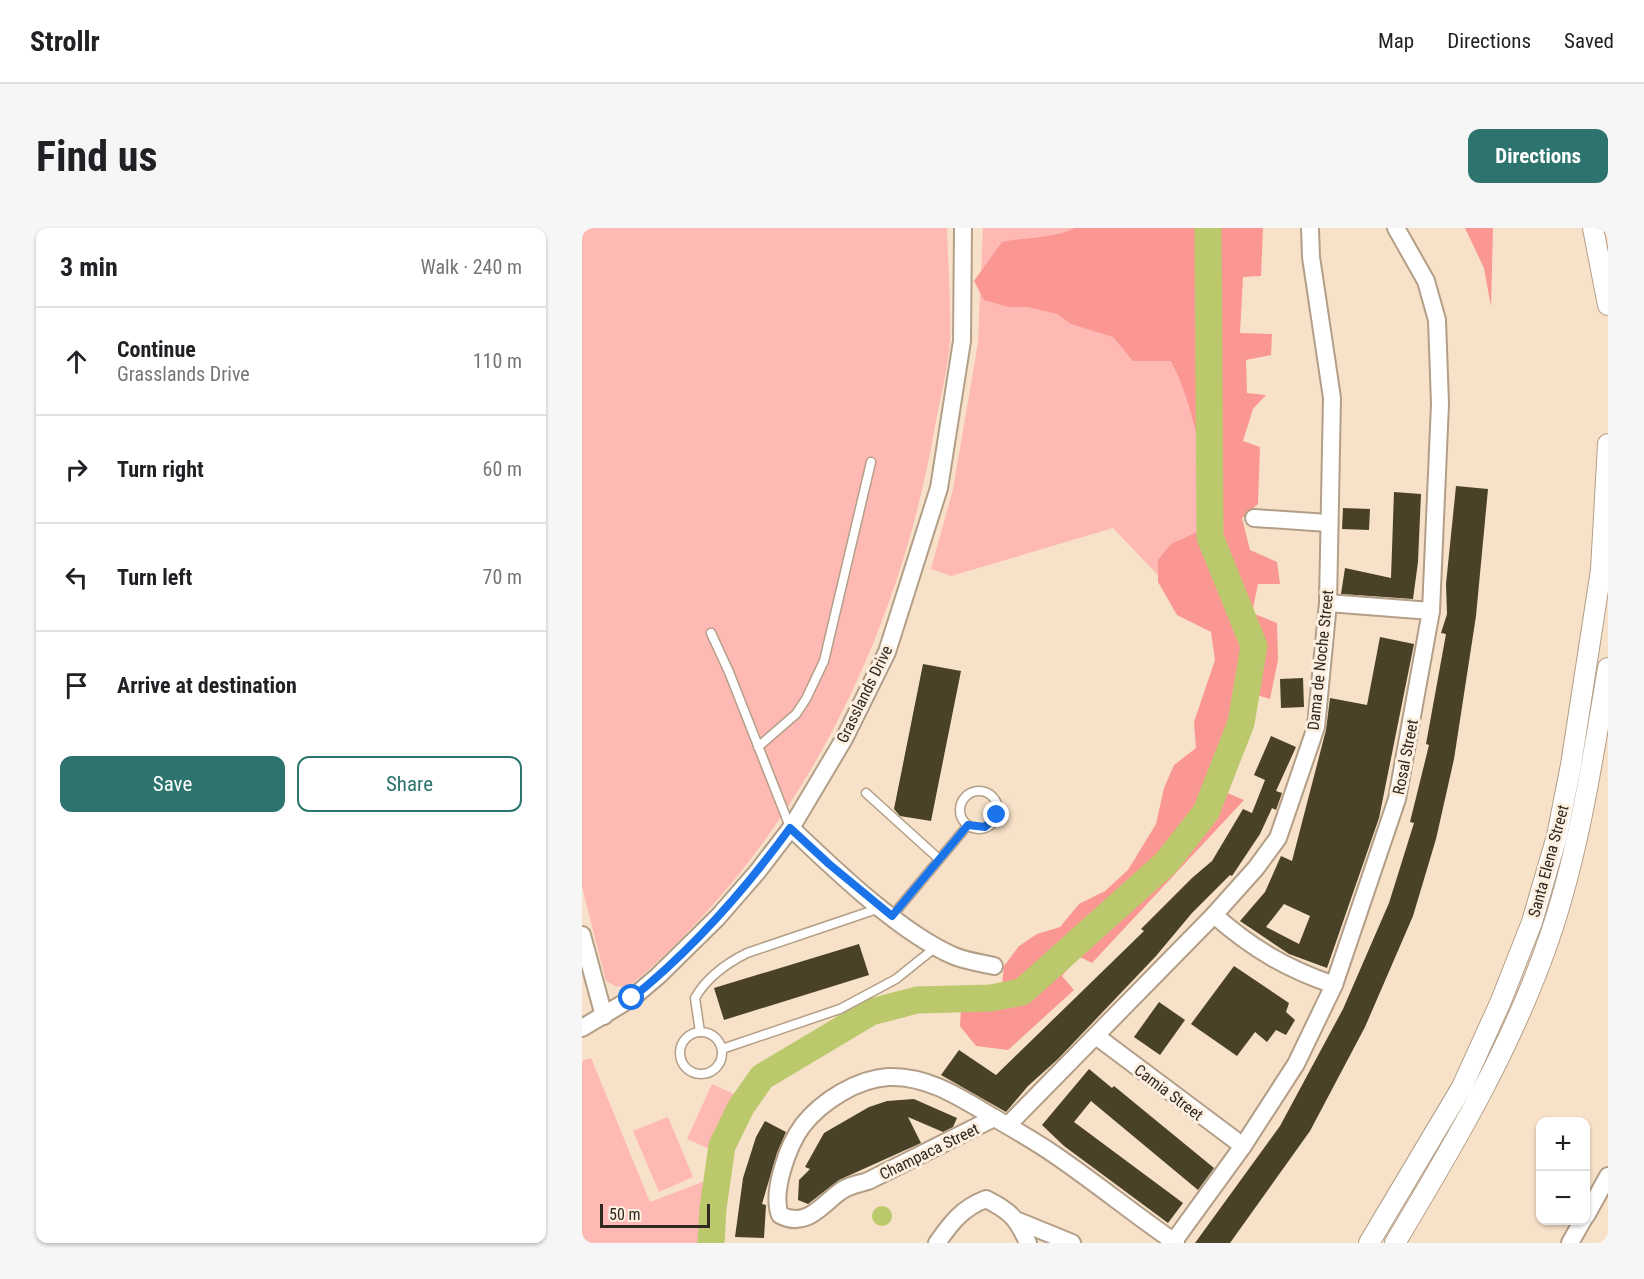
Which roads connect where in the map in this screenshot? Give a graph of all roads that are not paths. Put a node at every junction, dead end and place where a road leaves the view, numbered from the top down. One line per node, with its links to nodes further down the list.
1 (963, 228): 17 (street, Grasslands Drive)
2 (1310, 228): 9 (street, Dama de Noche Street)
3 (1396, 228): 11 (street, Rosal Street)
4 (1593, 228): 5 (street)
5 (1608, 305)
6 (1608, 444): 40 (street, Santa Elena Street)
7 (871, 462): 14 (lane)
8 (1254, 518): 9 (street)
9 (1328, 523): 10 (street, Dama de Noche Street)
10 (1328, 603): 11 (street); 20 (street, Dama de Noche Street)
11 (1431, 611): 24 (street, Rosal Street)
12 (711, 633): 14 (lane)
13 (1608, 668): 41 (street, Santa Elena Street)
14 (758, 747): 17 (lane)
15 (866, 793): 18 (lane)
16 (968, 825): 16 (lane); 18 (lane)
17 (790, 828): 19 (street); 25 (street, Grasslands Drive)
18 (939, 859): 19 (lane)
19 (886, 912): 22 (street); 27 (lane)
20 (1214, 915): 24 (street); 28 (street, Dama de Noche Street)
21 (582, 935): 25 (street)
22 (936, 946): 23 (street); 29 (lane)
23 (994, 966)
24 (1334, 985): 31 (street, Rosal Street)
25 (604, 1016): 26 (street, Grasslands Drive)
26 (582, 1028)
27 (700, 1032): 29 (lane); 29 (lane)
28 (1096, 1036): 30 (street, Dama de Noche Street); 31 (street, Camia Street)
29 (722, 1049)
30 (1001, 1122): 30 (street, Champaca Street); 36 (street)
31 (1243, 1146): 36 (street, Rosal Street)
32 (1608, 1176): 33 (street)
33 (1590, 1209)
34 (1018, 1221): 37 (street); 38 (street); 39 (street)
35 (1581, 1225): 42 (street)
36 (1175, 1242)
37 (937, 1243)
38 (1028, 1243)
39 (1072, 1243)
40 (1369, 1243)
41 (1395, 1243)
42 (1570, 1243)

